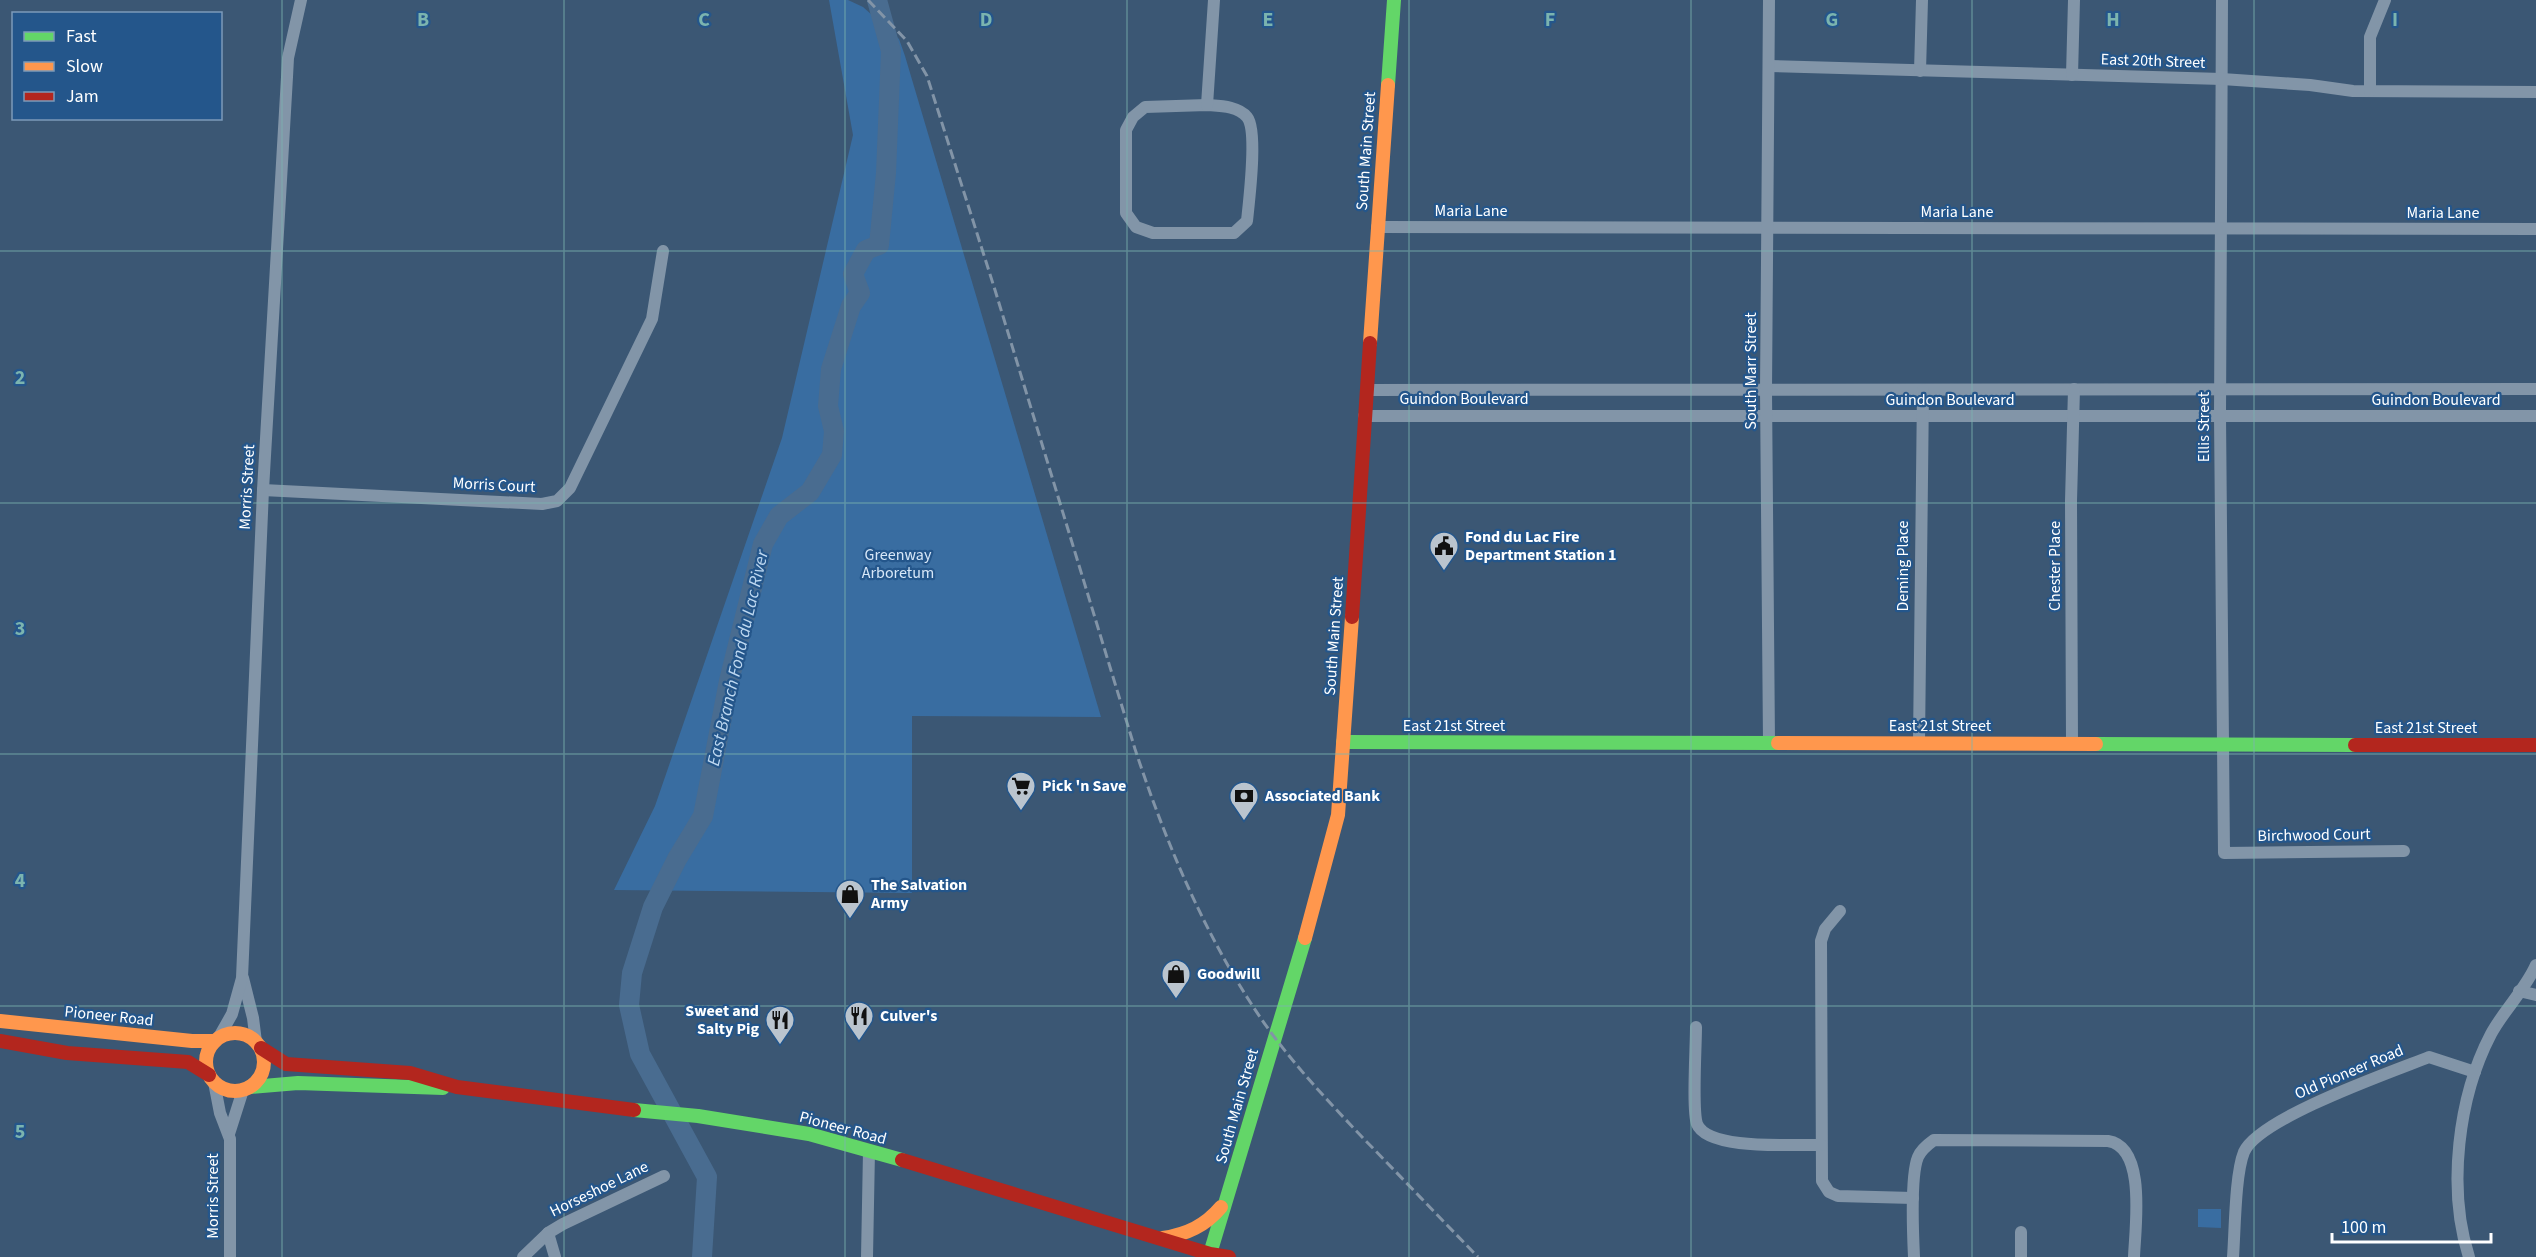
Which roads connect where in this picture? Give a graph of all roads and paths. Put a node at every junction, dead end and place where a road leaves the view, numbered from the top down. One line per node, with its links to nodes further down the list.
1 (301, 0): 33 (street, Morris Street)
2 (1214, 0): 15 (street)
3 (1394, 0): 16 (main road, South Main Street)
4 (1769, 0): 9 (street, South Marr Street)
5 (1922, 0): 10 (street)
6 (2074, 0): 11 (street)
7 (2222, 0): 12 (street, Ellis Street)
8 (2385, 0): 13 (street)
9 (1769, 66): 10 (street, East 20th Street); 17 (street, South Marr Street)
10 (1920, 70): 11 (street, East 20th Street)
11 (2072, 75): 12 (street, East 20th Street)
12 (2222, 79): 13 (street, East 20th Street); 19 (street, Ellis Street)
13 (2370, 92): 14 (street, East 20th Street)
14 (2536, 92)
15 (1207, 105): 15 (street)
16 (1377, 227): 17 (street, Maria Lane); 23 (main road, South Main Street)
17 (1769, 228): 19 (street, Maria Lane); 26 (street, South Marr Street)
18 (2536, 229): 19 (street, Maria Lane)
19 (2221, 230): 25 (street, Ellis Street)
20 (663, 251): 33 (street, Morris Court)
21 (2074, 389): 24 (street, Guindon Boulevard); 25 (street, Guindon Boulevard); 32 (street, Chester Place)
22 (2536, 389): 25 (street, Guindon Boulevard)
23 (1367, 390): 26 (street, Guindon Boulevard); 27 (main road, South Main Street)
24 (1923, 390): 26 (street, Guindon Boulevard); 29 (street, Deming Place)
25 (2220, 390): 30 (street, Ellis Street)
26 (1766, 391): 28 (street, South Marr Street)
27 (1365, 416): 28 (street, Guindon Boulevard); 34 (main road, South Main Street)
28 (1766, 416): 29 (street, Guindon Boulevard); 35 (street, South Marr Street)
29 (1921, 416): 32 (street, Guindon Boulevard); 36 (street, Deming Place)
30 (2220, 416): 31 (street, Guindon Boulevard); 32 (street, Guindon Boulevard); 38 (street, Ellis Street)
31 (2536, 416)
32 (2072, 417): 37 (street, Chester Place)
33 (263, 490): 44 (street, Morris Street)
34 (1343, 742): 35 (main road, East 21st Street); 61 (main road, South Main Street)
35 (1769, 743): 36 (main road, East 21st Street)
36 (1919, 743): 37 (main road, East 21st Street)
37 (2072, 743): 38 (main road, East 21st Street)
38 (2222, 744): 39 (main road, East 21st Street); 41 (street, Ellis Street)
39 (2536, 745)
40 (2404, 851): 41 (street, Birchwood Court)
41 (2224, 853)
42 (1840, 911): 57 (street)
43 (2536, 966): 45 (street)
44 (242, 978): 49 (street, Morris Street); 51 (street, Morris Street)
45 (2519, 991): 46 (street); 52 (street)
46 (2536, 995)
47 (0, 1021): 49 (main road, Pioneer Road)
48 (1696, 1027): 57 (street)
49 (217, 1039): 51 (main road); 53 (main road)
50 (0, 1041): 53 (main road)
51 (258, 1045): 54 (main road, Pioneer Road); 55 (main road)
52 (2475, 1072): 75 (street, Old Pioneer Road); 76 (street)
53 (211, 1078): 55 (main road); 56 (street, Morris Street)
54 (457, 1087): 55 (main road, Pioneer Road); 58 (main road, Pioneer Road)
55 (246, 1088): 56 (street, Morris Street)
56 (229, 1134): 66 (street, Morris Street)
57 (1821, 1145): 60 (street)
58 (869, 1151): 64 (main road, Pioneer Road); 69 (street)
59 (664, 1176): 63 (street, Horseshoe Lane)
60 (1913, 1198): 72 (street); 74 (street)
61 (1226, 1199): 64 (main road); 65 (main road, South Main Street)
62 (2021, 1232): 73 (street)
63 (548, 1233): 67 (street, Horseshoe Lane); 68 (street)
64 (1161, 1239): 65 (main road, Pioneer Road); 70 (main road)
65 (1209, 1255): 71 (main road, Pioneer Road)
66 (230, 1257)
67 (523, 1257)
68 (555, 1257)
69 (867, 1257)
70 (1180, 1257)
71 (1230, 1257)
72 (1914, 1257)
73 (2021, 1257)
74 (2134, 1257)
75 (2233, 1257)
76 (2469, 1257)

